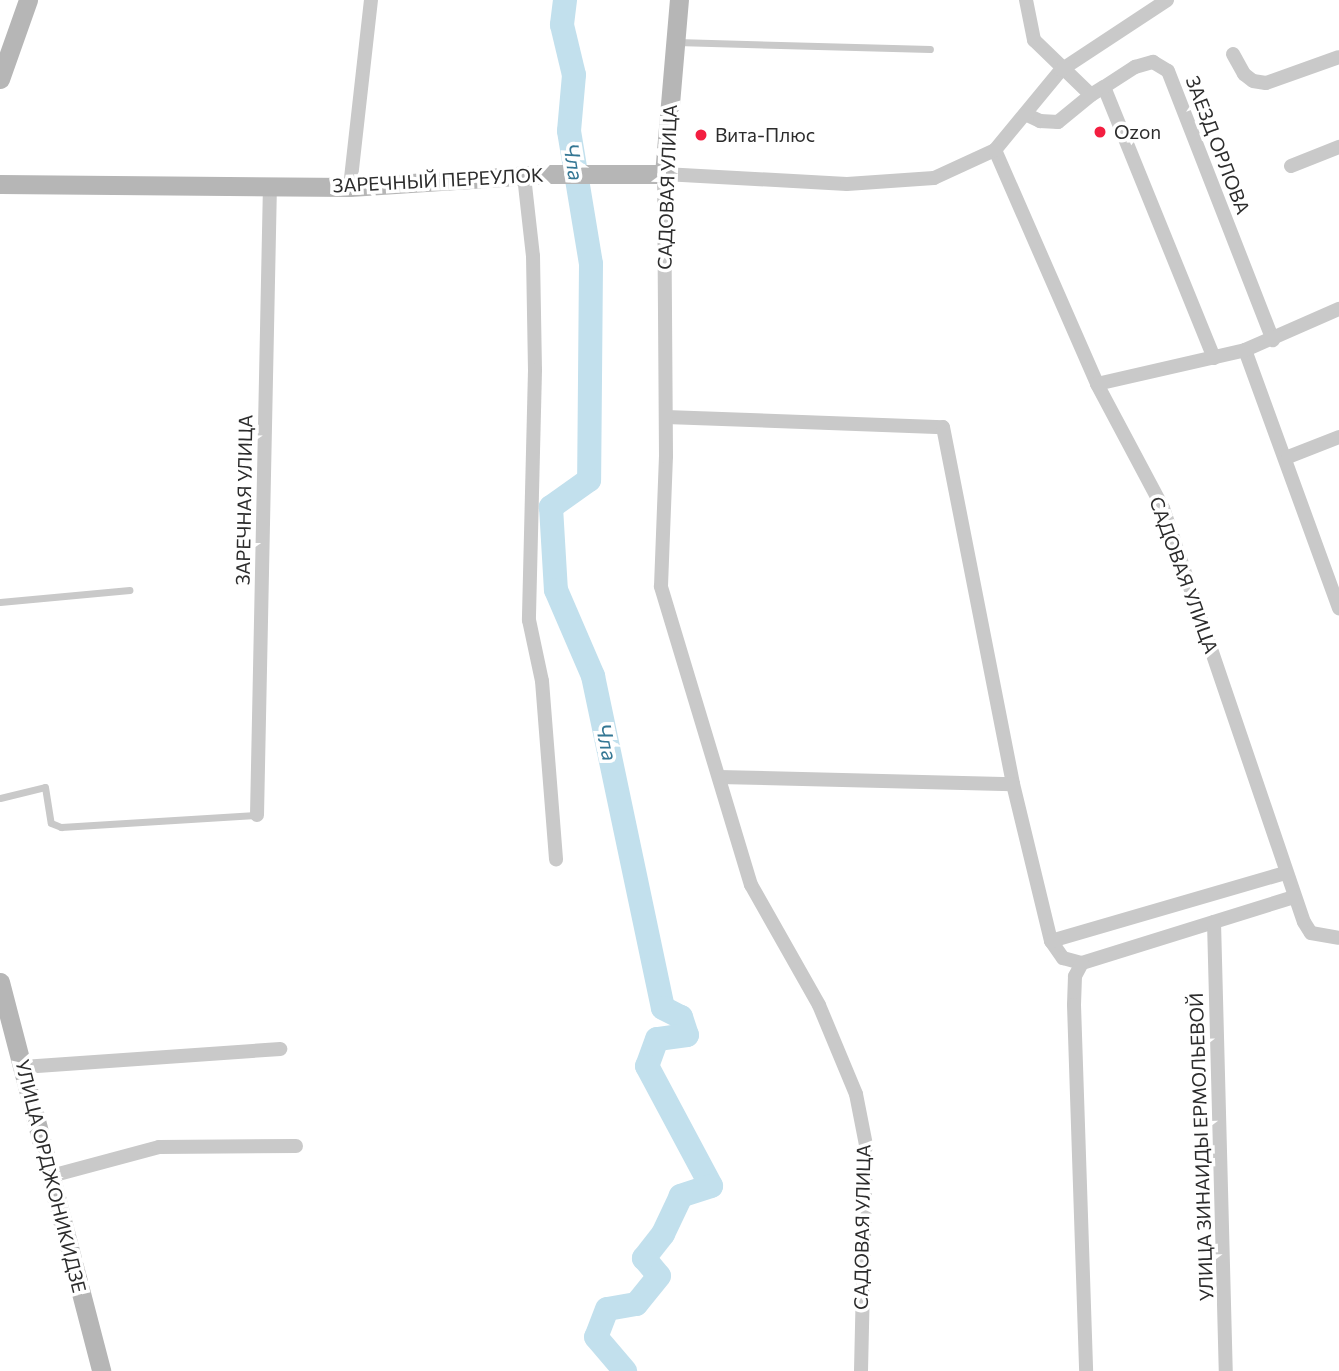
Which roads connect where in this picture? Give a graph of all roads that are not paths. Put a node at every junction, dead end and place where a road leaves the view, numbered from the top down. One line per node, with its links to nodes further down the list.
1 (28, 0): 11 (street)
2 (371, 0): 22 (street)
3 (678, 0): 6 (street, САДОВАЯ УЛИЦА)
4 (1026, 0): 10 (street)
5 (1167, 0): 10 (street)
6 (675, 42): 7 (lane); 18 (street, САДОВАЯ УЛИЦА)
7 (930, 49)
8 (1233, 54): 9 (street)
9 (1339, 58)
10 (1061, 70): 13 (street); 14 (street)
11 (0, 79)
12 (1104, 87): 13 (street); 24 (street, ЗАЕЗД ОРЛОВА); 26 (street)
13 (1091, 95): 14 (street)
14 (1025, 114): 16 (street)
15 (1339, 147): 17 (street)
16 (995, 150): 18 (street, ЗАРЕЧНЫЙ ПЕРЕУЛОК); 27 (street, САДОВАЯ УЛИЦА)
17 (1291, 166)
18 (664, 174): 19 (street, ЗАРЕЧНЫЙ ПЕРЕУЛОК); 28 (street, САДОВАЯ УЛИЦА)
19 (524, 176): 22 (street, ЗАРЕЧНЫЙ ПЕРЕУЛОК); 39 (street)
20 (0, 184): 21 (street, ЗАРЕЧНЫЙ ПЕРЕУЛОК)
21 (270, 186): 22 (street, ЗАРЕЧНЫЙ ПЕРЕУЛОК); 38 (street, ЗАРЕЧНАЯ УЛИЦА)
22 (350, 187)
23 (1339, 309): 24 (street)
24 (1273, 340): 25 (street)
25 (1245, 349): 26 (street); 30 (street)
26 (1214, 358): 27 (street)
27 (1097, 384): 40 (street, САДОВАЯ УЛИЦА)
28 (666, 416): 35 (street, САДОВАЯ УЛИЦА); 36 (street)
29 (1339, 437): 30 (street)
30 (1288, 457): 31 (street)
31 (1334, 577): 34 (street)
32 (129, 590): 33 (lane)
33 (0, 602)
34 (1339, 608)
35 (719, 777): 36 (street); 52 (street, САДОВАЯ УЛИЦА)
36 (1013, 784): 44 (street)
37 (0, 798): 38 (lane)
38 (257, 815)
39 (556, 859)
40 (1285, 873): 41 (street, САДОВАЯ УЛИЦА); 44 (street)
41 (1294, 897): 42 (street); 43 (street, САДОВАЯ УЛИЦА)
42 (1214, 922): 45 (street); 54 (street, УЛИЦА ЗИНАИДЫ ЕРМОЛЬЕВОЙ)
43 (1337, 938)
44 (1051, 941): 45 (street)
45 (1082, 963): 53 (street)
46 (0, 982): 48 (street, УЛИЦА ОРДЖОНИКИДЗЕ)
47 (280, 1049): 48 (street)
48 (23, 1067): 50 (street, УЛИЦА ОРДЖОНИКИДЗЕ)
49 (296, 1146): 50 (street)
50 (51, 1176): 51 (street, УЛИЦА ОРДЖОНИКИДЗЕ)
51 (101, 1371)
52 (861, 1371)
53 (1086, 1371)
54 (1226, 1371)

